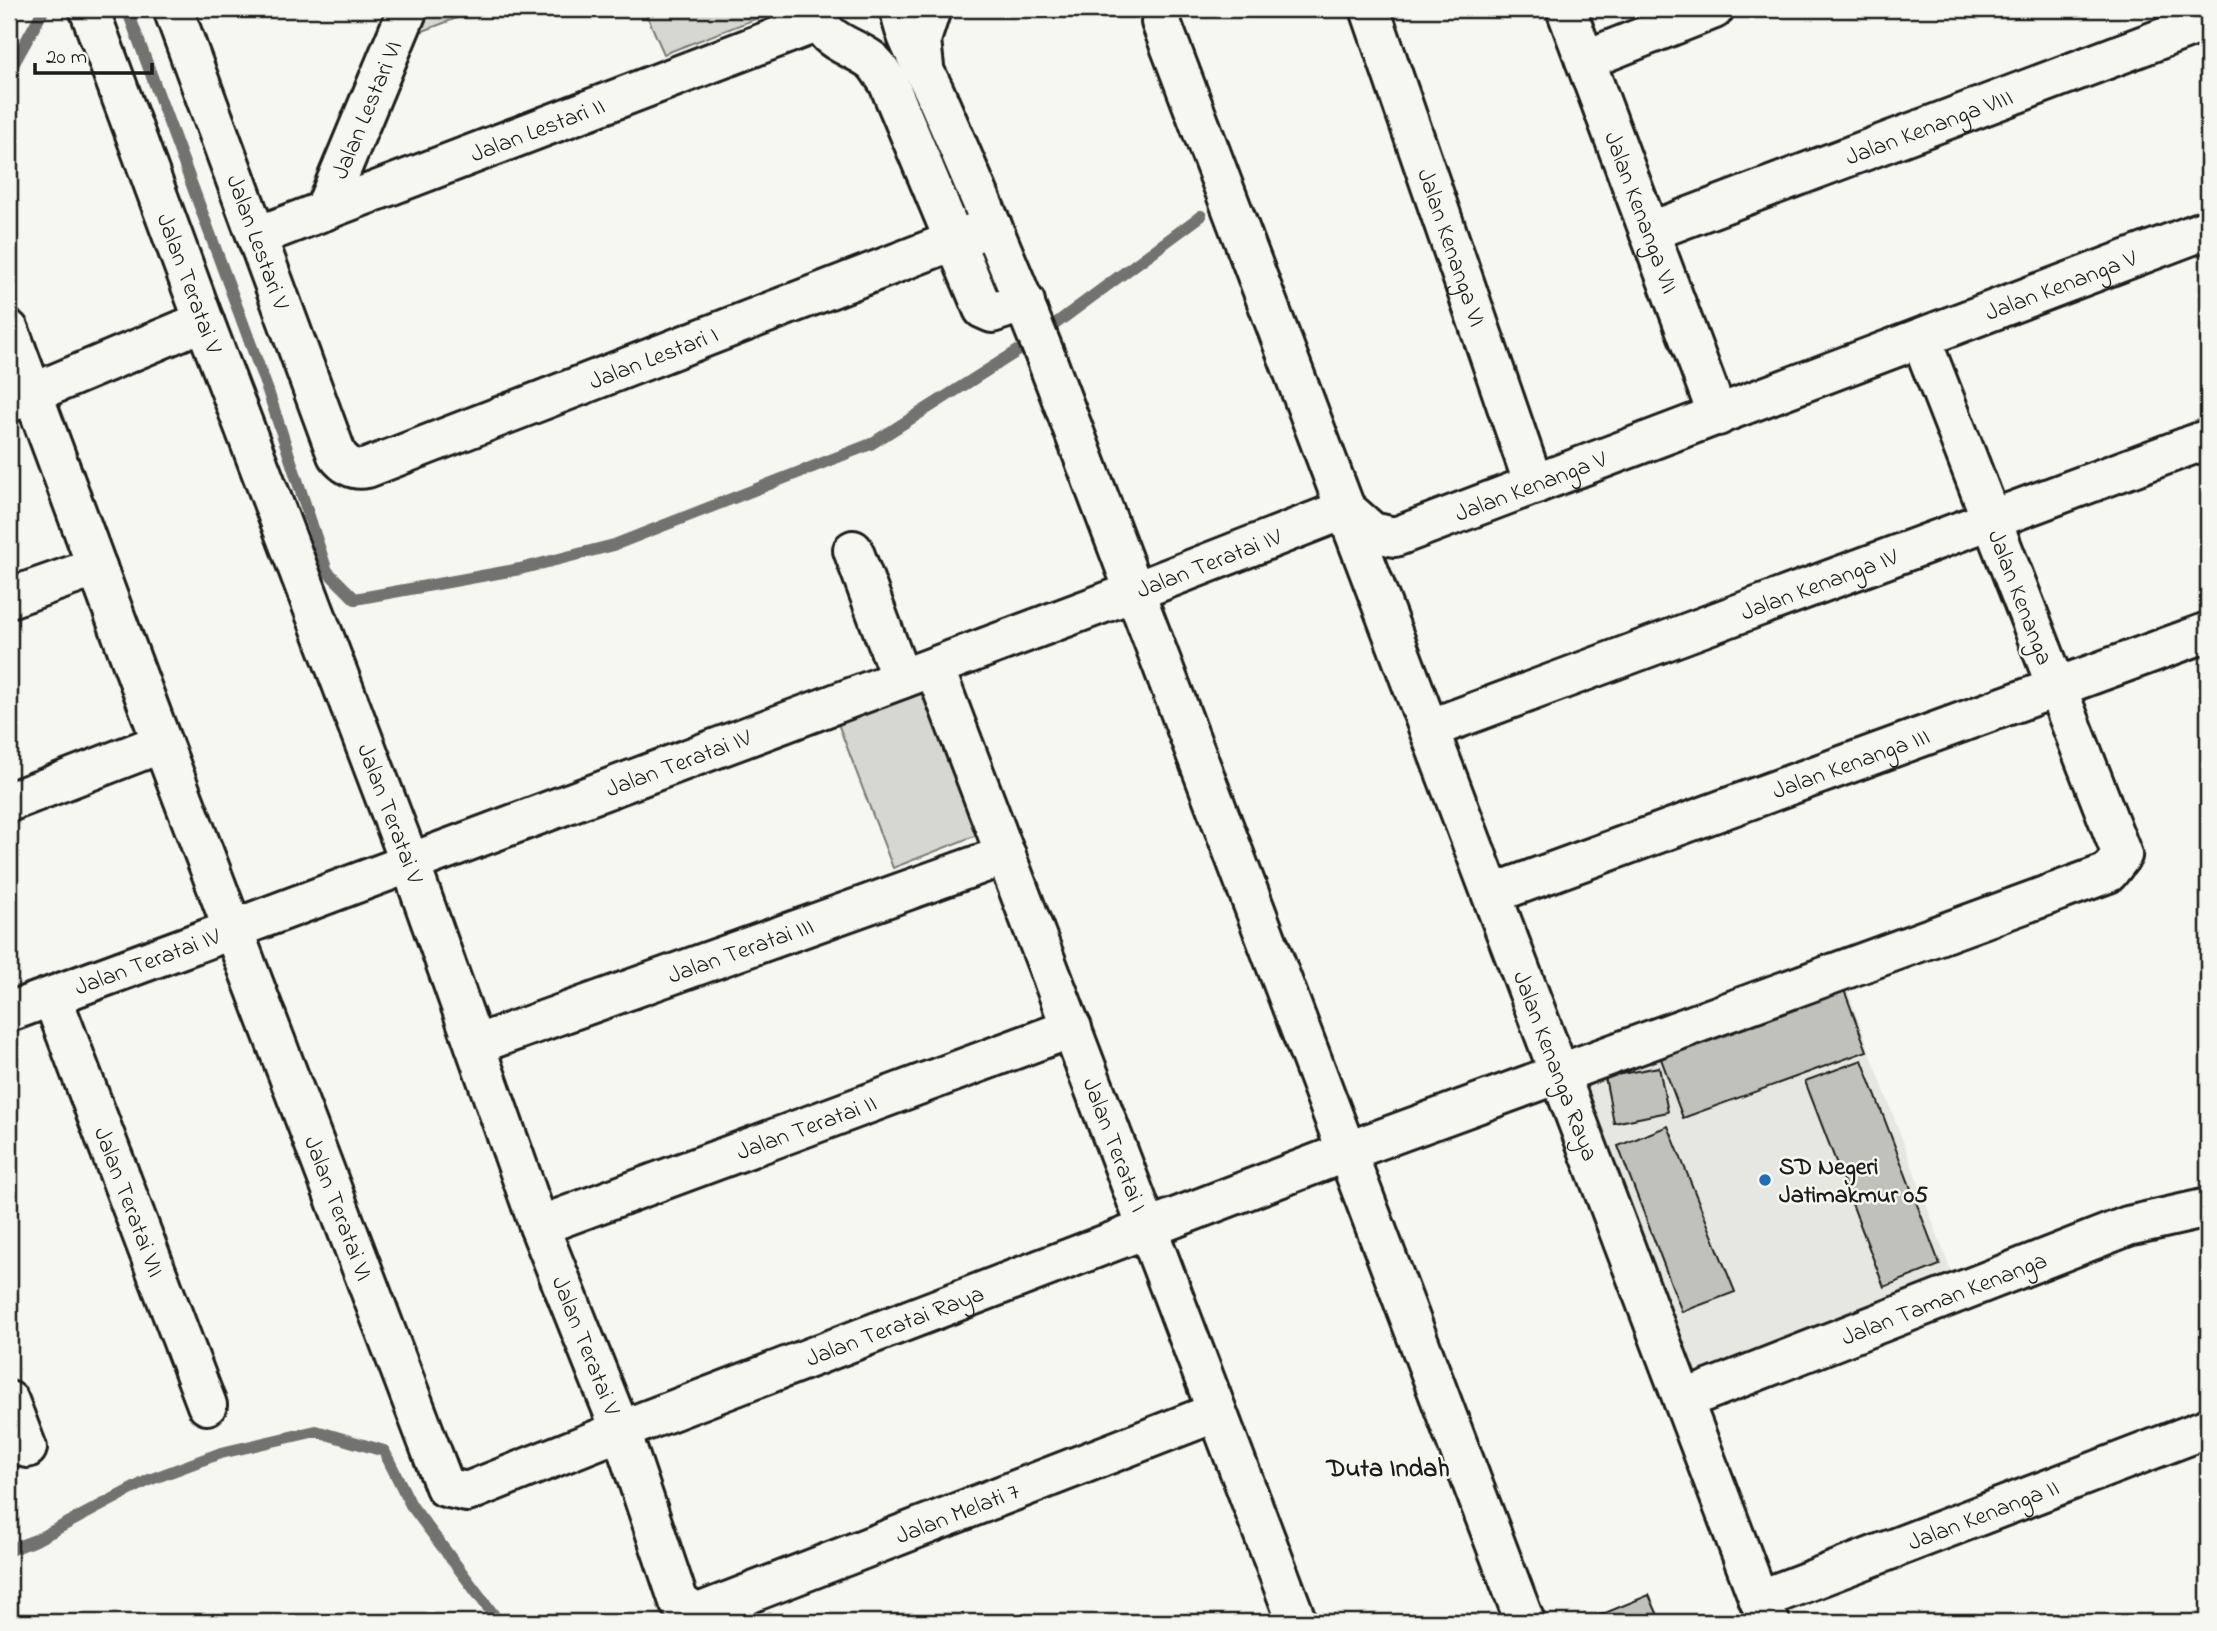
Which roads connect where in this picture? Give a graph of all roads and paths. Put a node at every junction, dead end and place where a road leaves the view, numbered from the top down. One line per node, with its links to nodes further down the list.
1 (89, 9): 20 (street, Jalan Teratai V)
2 (173, 9): 18 (street, Jalan Lestari V)
3 (408, 9): 14 (street, Jalan Lestari VI)
4 (901, 9): 13 (street)
5 (931, 9): 13 (street)
6 (1370, 9): 28 (street, Jalan Kenanga VI)
7 (1566, 9): 12 (street, Jalan Kenanga VII)
8 (1714, 9): 12 (street)
9 (817, 15): 14 (street, Jalan Lestari II); 19 (street)
10 (2208, 21): 17 (street, Jalan Kenanga VIII)
11 (1161, 22): 29 (street, Jalan Kenanga V)
12 (1585, 60): 17 (street, Jalan Kenanga VII)
13 (925, 69): 15 (street)
14 (324, 211): 18 (street, Jalan Lestari II)
15 (992, 226): 19 (street, Jalan Lestari I); 21 (street)
16 (2208, 229): 23 (street, Jalan Kenanga V)
17 (1649, 232): 25 (street, Jalan Kenanga VII)
18 (258, 236): 27 (street, Jalan Lestari V)
19 (954, 241): 21 (street); 27 (street, Jalan Lestari I)
20 (204, 321): 24 (street); 43 (street, Jalan Teratai V)
21 (1033, 324): 33 (street)
22 (9, 331): 24 (street, Jalan Teratai VI)
23 (1921, 339): 25 (street, Jalan Kenanga V); 30 (street, Jalan Kenanga)
24 (21, 399): 32 (street, Jalan Teratai VI)
25 (1718, 415): 28 (street, Jalan Kenanga V)
26 (2208, 439): 30 (street, Jalan Kenanga IV)
27 (353, 468)
28 (1534, 485): 29 (street, Jalan Kenanga V)
29 (1346, 509): 33 (street, Jalan Teratai IV); 38 (street, Jalan Kenanga Raya)
30 (1991, 519): 37 (street, Jalan Kenanga); 38 (street, Jalan Kenanga IV)
31 (853, 550): 36 (street, Jalan Teratai I)
32 (97, 567): 34 (street); 39 (street, Jalan Teratai VI)
33 (1136, 591): 36 (street, Jalan Teratai IV); 51 (street)
34 (9, 598)
35 (2208, 632): 37 (street, Jalan Kenanga III)
36 (918, 673): 41 (street, Jalan Teratai I); 43 (street, Jalan Teratai IV)
37 (2056, 687): 42 (street, Jalan Kenanga); 44 (street, Jalan Kenanga III)
38 (1429, 729): 44 (street, Jalan Kenanga Raya)
39 (162, 743): 40 (street); 45 (street, Jalan Teratai VI)
40 (9, 802)
41 (1006, 855): 48 (street, Jalan Teratai I); 49 (street, Jalan Teratai III)
42 (2122, 855): 50 (street, Jalan Teratai Raya)
43 (410, 863): 45 (street, Jalan Teratai IV); 49 (street, Jalan Teratai V)
44 (1492, 894): 50 (street, Jalan Kenanga Raya)
45 (234, 929): 46 (street, Jalan Teratai IV); 62 (street, Jalan Teratai VI)
46 (52, 997): 47 (street, Jalan Teratai IV); 57 (street, Jalan Teratai VII)
47 (9, 1012)
48 (1072, 1028): 53 (street, Jalan Teratai II); 54 (street, Jalan Teratai I)
49 (475, 1045): 53 (street, Jalan Teratai V)
50 (1559, 1074): 51 (street, Jalan Teratai Raya); 55 (street, Jalan Kenanga Raya)
51 (1346, 1153): 54 (street, Jalan Teratai Raya); 66 (street)
52 (2208, 1208): 55 (street, Jalan Taman Kenanga)
53 (539, 1226): 60 (street, Jalan Teratai V)
54 (1148, 1228): 58 (street, Jalan Teratai I); 60 (street, Jalan Teratai Raya)
55 (1683, 1400): 63 (street, Jalan Kenanga Raya)
56 (9, 1401): 61 (street)
57 (207, 1405)
58 (1217, 1412): 64 (street, Jalan Melati 7); 65 (street, Jalan Teratai I)
59 (2208, 1428): 63 (street, Jalan Kenanga II)
60 (621, 1431): 62 (street, Jalan Teratai Raya); 64 (street, Jalan Teratai V)
61 (27, 1448)
62 (446, 1487)
63 (1764, 1611)
64 (705, 1618)
65 (1297, 1622)
66 (1525, 1622)

